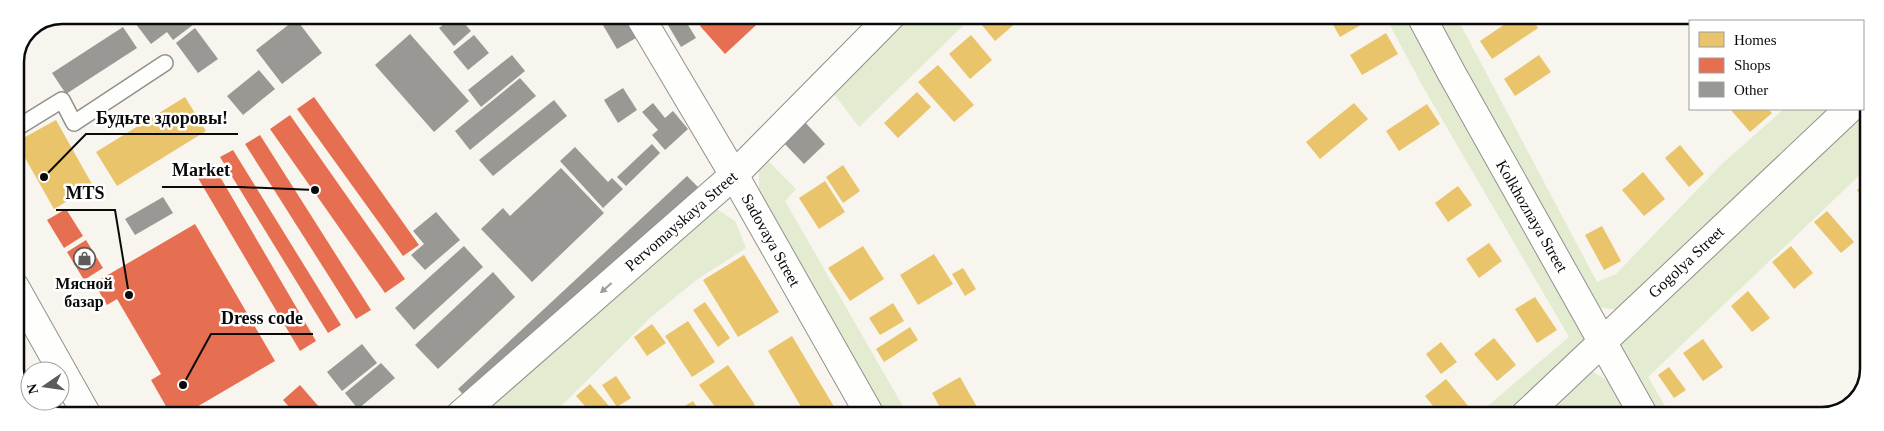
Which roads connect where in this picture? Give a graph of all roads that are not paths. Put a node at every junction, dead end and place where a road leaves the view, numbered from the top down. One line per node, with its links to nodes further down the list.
1 (644, 24): 7 (street, Sadovaya Street)
2 (884, 24): 7 (street, Pervomayskaya Street)
3 (1425, 24): 9 (street, Kolkhoznaya Street)
4 (165, 63): 6 (lane)
5 (1848, 110): 9 (street, Gogolya Street)
6 (24, 123)
7 (734, 175): 11 (street, Pervomayskaya Street, one-way to 11); 12 (street, Sadovaya Street)
8 (24, 303): 10 (street)
9 (1603, 340): 13 (street, Gogolya Street); 14 (street, Kolkhoznaya Street)
10 (82, 407)
11 (469, 407)
12 (865, 407)
13 (1533, 407)
14 (1639, 407)

